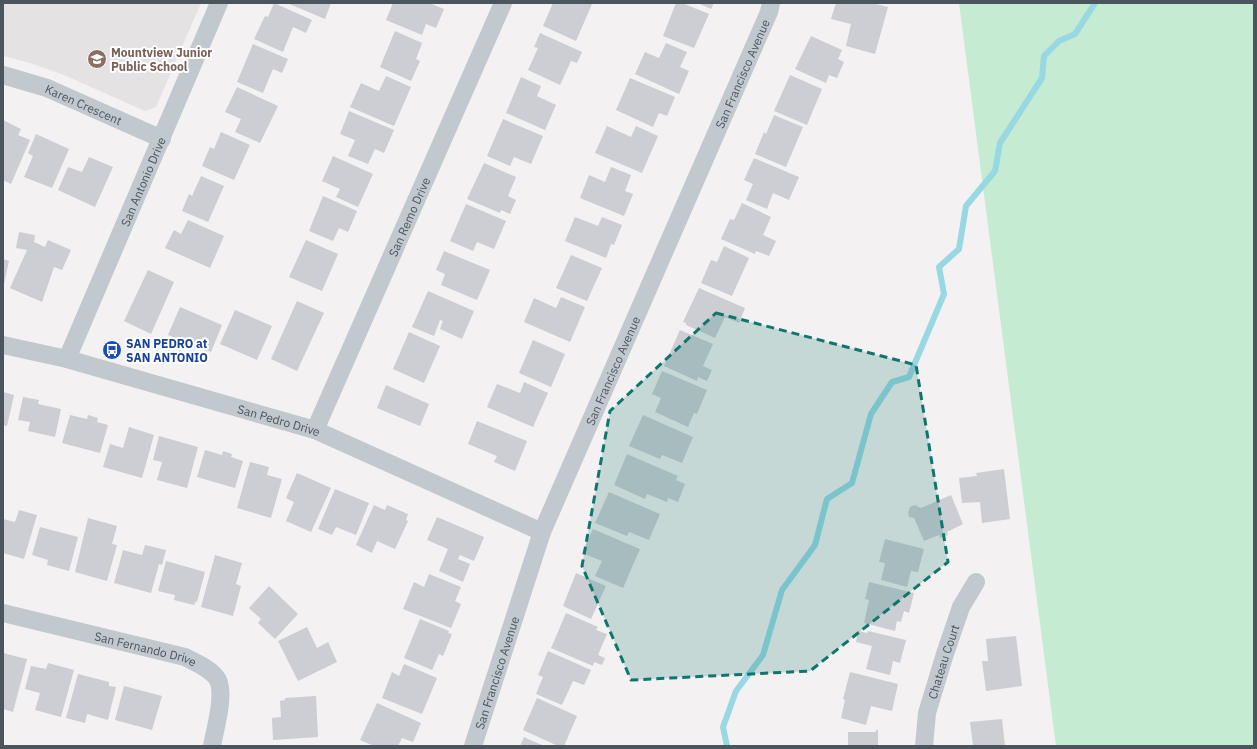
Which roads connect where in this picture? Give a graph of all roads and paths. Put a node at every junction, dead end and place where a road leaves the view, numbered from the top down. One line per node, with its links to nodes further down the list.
1 (219, 3): 5 (street, San Antonio Drive)
2 (503, 3): 8 (street, San Remo Drive)
3 (771, 3): 9 (street, San Francisco Avenue)
4 (3, 74): 5 (street, Karen Crescent)
5 (162, 139): 7 (street, San Antonio Drive)
6 (3, 345): 7 (street, San Pedro Drive)
7 (67, 359): 8 (street, San Pedro Drive)
8 (315, 430): 9 (street, San Pedro Drive)
9 (542, 532): 13 (street, San Francisco Avenue)
10 (976, 582): 14 (street, Chateau Court)
11 (3, 613): 12 (street, San Fernando Drive)
12 (212, 746)
13 (473, 746)
14 (924, 746)

